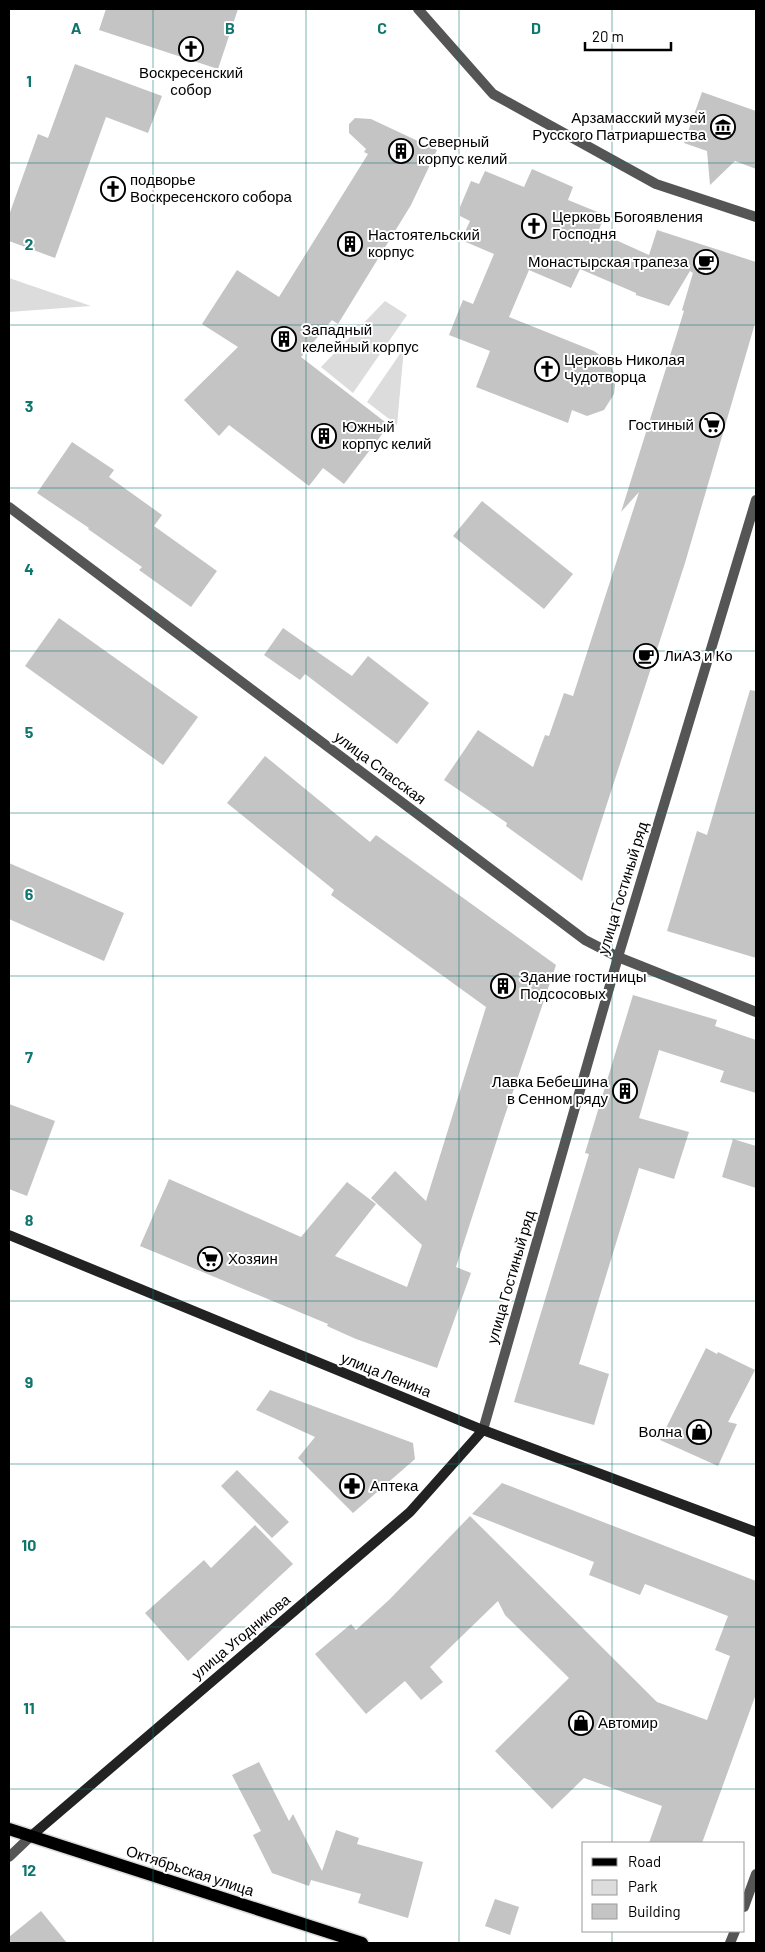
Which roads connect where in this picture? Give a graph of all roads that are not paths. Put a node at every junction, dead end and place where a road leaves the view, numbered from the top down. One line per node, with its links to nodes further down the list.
1 (418, 9): 2 (street)
2 (756, 215)
3 (756, 500): 5 (street, улица Гостиный ряд)
4 (9, 507): 5 (street, улица Спасская)
5 (618, 956): 6 (street, улица Спасская); 8 (street, улица Гостиный ряд)
6 (756, 1012)
7 (9, 1235): 8 (street, улица Ленина)
8 (483, 1430): 9 (street, улица Ленина); 11 (street, улица Угодникова)
9 (756, 1532)
10 (9, 1829): 11 (main road, Октябрьская улица)
11 (30, 1836): 12 (street, улица Угодникова); 15 (main road, Октябрьская улица)
12 (9, 1857)
13 (756, 1874): 14 (street)
14 (745, 1904)
15 (362, 1943)

